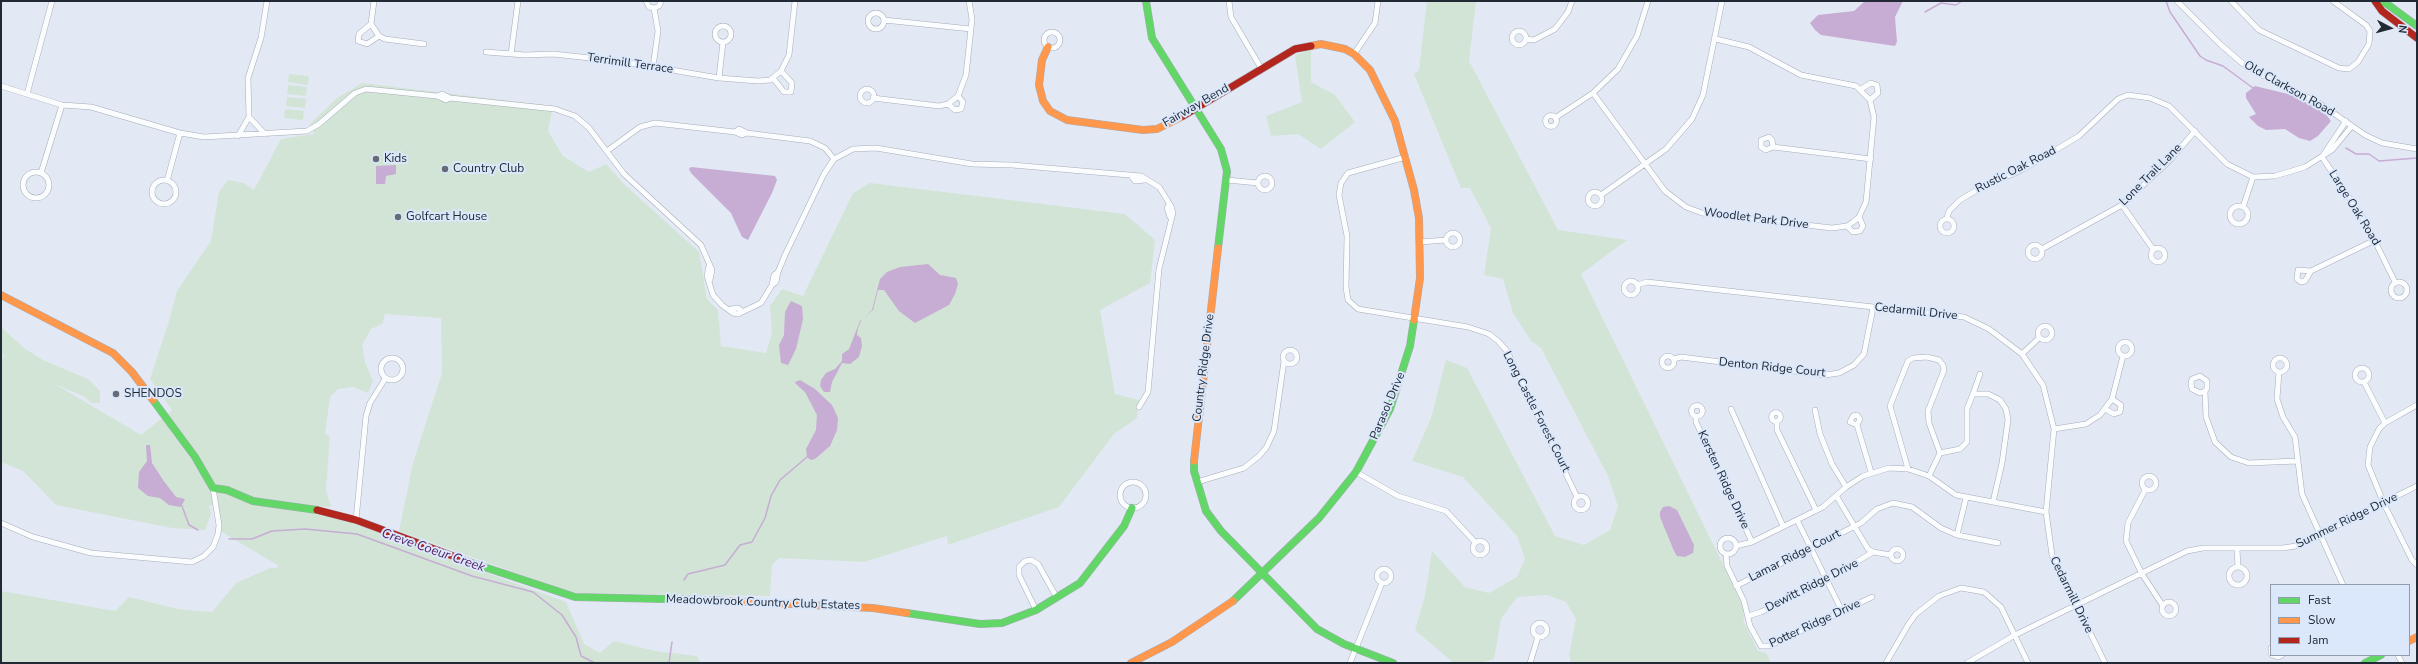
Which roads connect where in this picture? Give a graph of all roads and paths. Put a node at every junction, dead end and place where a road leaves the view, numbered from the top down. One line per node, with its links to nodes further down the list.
1 (52, 1): 43 (street)
2 (266, 1): 50 (street)
3 (374, 1): 22 (street)
4 (518, 1): 33 (street)
5 (646, 1): 20 (street)
6 (661, 1): 20 (street)
7 (795, 1): 37 (street)
8 (969, 1): 24 (street)
9 (1146, 1): 49 (street, Country Ridge Drive)
10 (1229, 1): 36 (street)
11 (1378, 1): 34 (street)
12 (1572, 1): 27 (street)
13 (1648, 1): 42 (street)
14 (1722, 1): 28 (street)
15 (2177, 1): 52 (street, Old Clarkson Road)
16 (2231, 1): 17 (street)
17 (2333, 1)
18 (2375, 1): 26 (street)
19 (2378, 1): 23 (street)
20 (654, 8): 35 (street)
21 (884, 20): 24 (street)
22 (371, 24): 25 (street); 25 (street)
23 (2417, 26)
24 (971, 29): 44 (street)
25 (379, 36): 30 (street)
26 (2417, 38)
27 (1526, 39)
28 (1716, 39): 41 (street); 65 (street)
29 (723, 42): 38 (street)
30 (424, 44)
31 (1048, 47): 49 (street, Fairway Bend)
32 (486, 52): 33 (street, Terrimill Terrace)
33 (512, 54): 35 (street, Terrimill Terrace)
34 (1354, 54): 36 (street, Fairway Bend); 61 (street, Parasol Drive)
35 (653, 67): 38 (street, Terrimill Terrace)
36 (1260, 68): 49 (street, Fairway Bend)
37 (781, 70): 39 (street); 39 (street)
38 (719, 78): 39 (street, Terrimill Terrace)
39 (773, 78)
40 (1, 86): 43 (street)
41 (1861, 89): 46 (street); 46 (street)
42 (1593, 93): 51 (street); 65 (street, Woodlet Park Drive)
43 (27, 94): 48 (street)
44 (958, 96): 47 (street); 47 (street)
45 (873, 98): 47 (street)
46 (1870, 100): 64 (street)
47 (948, 104)
48 (62, 105): 55 (street); 66 (street)
49 (1195, 109): 68 (street, Country Ridge Drive)
50 (249, 117): 56 (street); 57 (street)
51 (1556, 118)
52 (2346, 121): 53 (street, Old Clarkson Road); 62 (street)
53 (2352, 126): 59 (street, Old Clarkson Road); 62 (street)
54 (2194, 131): 67 (street, Rustic Oak Road); 72 (street, Lone Trail Lane); 75 (street, Rustic Oak Road)
55 (180, 134): 57 (street); 69 (street)
56 (265, 134): 57 (street); 60 (street)
57 (238, 136)
58 (1773, 147): 64 (street)
59 (2417, 150)
60 (607, 151): 63 (street); 63 (street)
61 (1406, 157): 79 (street, Parasol Drive); 87 (street, Long Castle Forest Court)
62 (2322, 157): 67 (street); 78 (street, Large Oak Road)
63 (834, 158): 101 (street)
64 (1871, 159): 74 (street)
65 (1645, 164): 71 (street); 76 (street, Woodlet Park Drive)
66 (41, 173): 66 (street)
67 (2253, 177): 73 (street)
68 (1227, 180): 70 (street); 116 (street, Country Ridge Drive)
69 (167, 181): 69 (street)
70 (1258, 183)
71 (1601, 195)
72 (2122, 205): 80 (street, Lone Trail Lane); 81 (street)
73 (2243, 207)
74 (1859, 217): 76 (street, Woodlet Park Drive); 76 (street)
75 (1948, 218)
76 (1847, 226)
77 (1446, 240): 79 (street)
78 (2375, 240): 82 (street); 83 (street, Large Oak Road)
79 (1420, 242): 87 (street, Parasol Drive)
80 (2042, 249)
81 (2153, 249)
82 (2311, 271)
83 (2396, 282)
84 (1637, 285): 86 (street, Cedarmill Drive)
85 (1, 295): 119 (street)
86 (1873, 308): 89 (street, Cedarmill Drive); 91 (street, Denton Ridge Court)
87 (1416, 318): 113 (street, Parasol Drive); 121 (street, Long Castle Forest Court)
88 (2039, 338): 89 (street)
89 (2022, 354): 109 (street, Cedarmill Drive)
90 (2123, 356): 99 (street)
91 (1674, 359)
92 (1284, 361): 116 (street)
93 (2280, 372): 111 (street)
94 (1980, 374): 98 (street)
95 (385, 379): 95 (street); 129 (street)
96 (2364, 382): 107 (street)
97 (2205, 391): 111 (street)
98 (1973, 394): 110 (street); 124 (street)
99 (2112, 399): 103 (street); 103 (street)
100 (2417, 405): 107 (street)
101 (1139, 407)
102 (1731, 409): 132 (street)
103 (2105, 409): 109 (street)
104 (1815, 410): 118 (street)
105 (1696, 416): 137 (street, Kersten Ridge Drive)
106 (1777, 421): 127 (street)
107 (2385, 423): 125 (street)
108 (1858, 425): 114 (street)
109 (2054, 429): 128 (street, Cedarmill Drive)
110 (1940, 453): 112 (street); 115 (street)
111 (2297, 461): 135 (street)
112 (1908, 469): 114 (street); 115 (street)
113 (1356, 472): 136 (street); 147 (street, Parasol Drive)
114 (1871, 472): 118 (street)
115 (1929, 476): 123 (street)
116 (1197, 482): 147 (street, Country Ridge Drive)
117 (2417, 486): 125 (street, Summer Ridge Drive)
118 (1846, 487): 122 (street)
119 (213, 488): 129 (street, Meadowbrook Country Club Estates); 131 (street)
120 (2145, 490): 148 (street)
121 (1577, 496)
122 (1838, 497): 127 (street); 133 (street, Lamar Ridge Court)
123 (1966, 498): 124 (street); 134 (street)
124 (1993, 502): 128 (street)
125 (2384, 504): 135 (street, Summer Ridge Drive); 145 (street)
126 (1132, 508): 126 (street, Meadowbrook Country Club Estates); 154 (street, Meadowbrook Country Club Estates)
127 (1816, 510): 130 (street)
128 (2046, 512): 155 (street, Cedarmill Drive)
129 (356, 520): 157 (street, Meadowbrook Country Club Estates)
130 (1797, 520): 132 (street); 140 (street)
131 (1, 523)
132 (1783, 526): 137 (street)
133 (1854, 526): 134 (street, Lamar Ridge Court); 140 (street, Lamar Ridge Court); 142 (street, Lamar Ridge Court)
134 (1957, 535): 138 (street, Lamar Ridge Court)
135 (2320, 535): 141 (street, Summer Ridge Drive); 151 (street)
136 (1475, 542)
137 (1752, 542): 139 (street)
138 (1998, 543)
139 (1736, 546): 143 (street); 143 (street)
140 (1811, 549): 149 (street); 152 (street, Lamar Ridge Court)
141 (2237, 549): 146 (street); 148 (street, Summer Ridge Drive)
142 (1873, 552): 144 (street); 149 (street, Dewitt Ridge Drive)
143 (1726, 554): 152 (street, Potter Ridge Drive)
144 (1891, 555)
145 (2417, 565)
146 (2238, 567)
147 (1262, 574): 162 (street, Country Ridge Drive); 164 (street, Parasol Drive)
148 (2142, 574): 155 (street, Summer Ridge Drive); 156 (street)
149 (1826, 580): 158 (street); 159 (street, Dewitt Ridge Drive)
150 (1382, 583): 162 (street)
151 (2344, 584)
152 (1736, 586): 159 (street, Potter Ridge Drive)
153 (1872, 597): 158 (street, Potter Ridge Drive)
154 (1057, 598): 157 (street, Meadowbrook Country Club Estates); 157 (street)
155 (2077, 606): 160 (street, Summer Ridge Drive); 171 (street, Cedarmill Drive)
156 (2163, 606)
157 (1036, 610)
158 (1842, 611): 159 (street, Potter Ridge Drive)
159 (1748, 616)
160 (2015, 635): 168 (street); 169 (street, Summer Ridge Drive); 170 (street)
161 (1538, 637): 167 (street)
162 (1356, 649): 165 (street); 166 (street, Country Ridge Drive)
163 (2379, 656): 172 (street)
164 (1131, 663)
165 (1350, 663)
166 (1393, 663)
167 (1530, 663)
168 (1886, 663)
169 (1967, 663)
170 (2028, 663)
171 (2105, 663)
172 (2365, 663)

